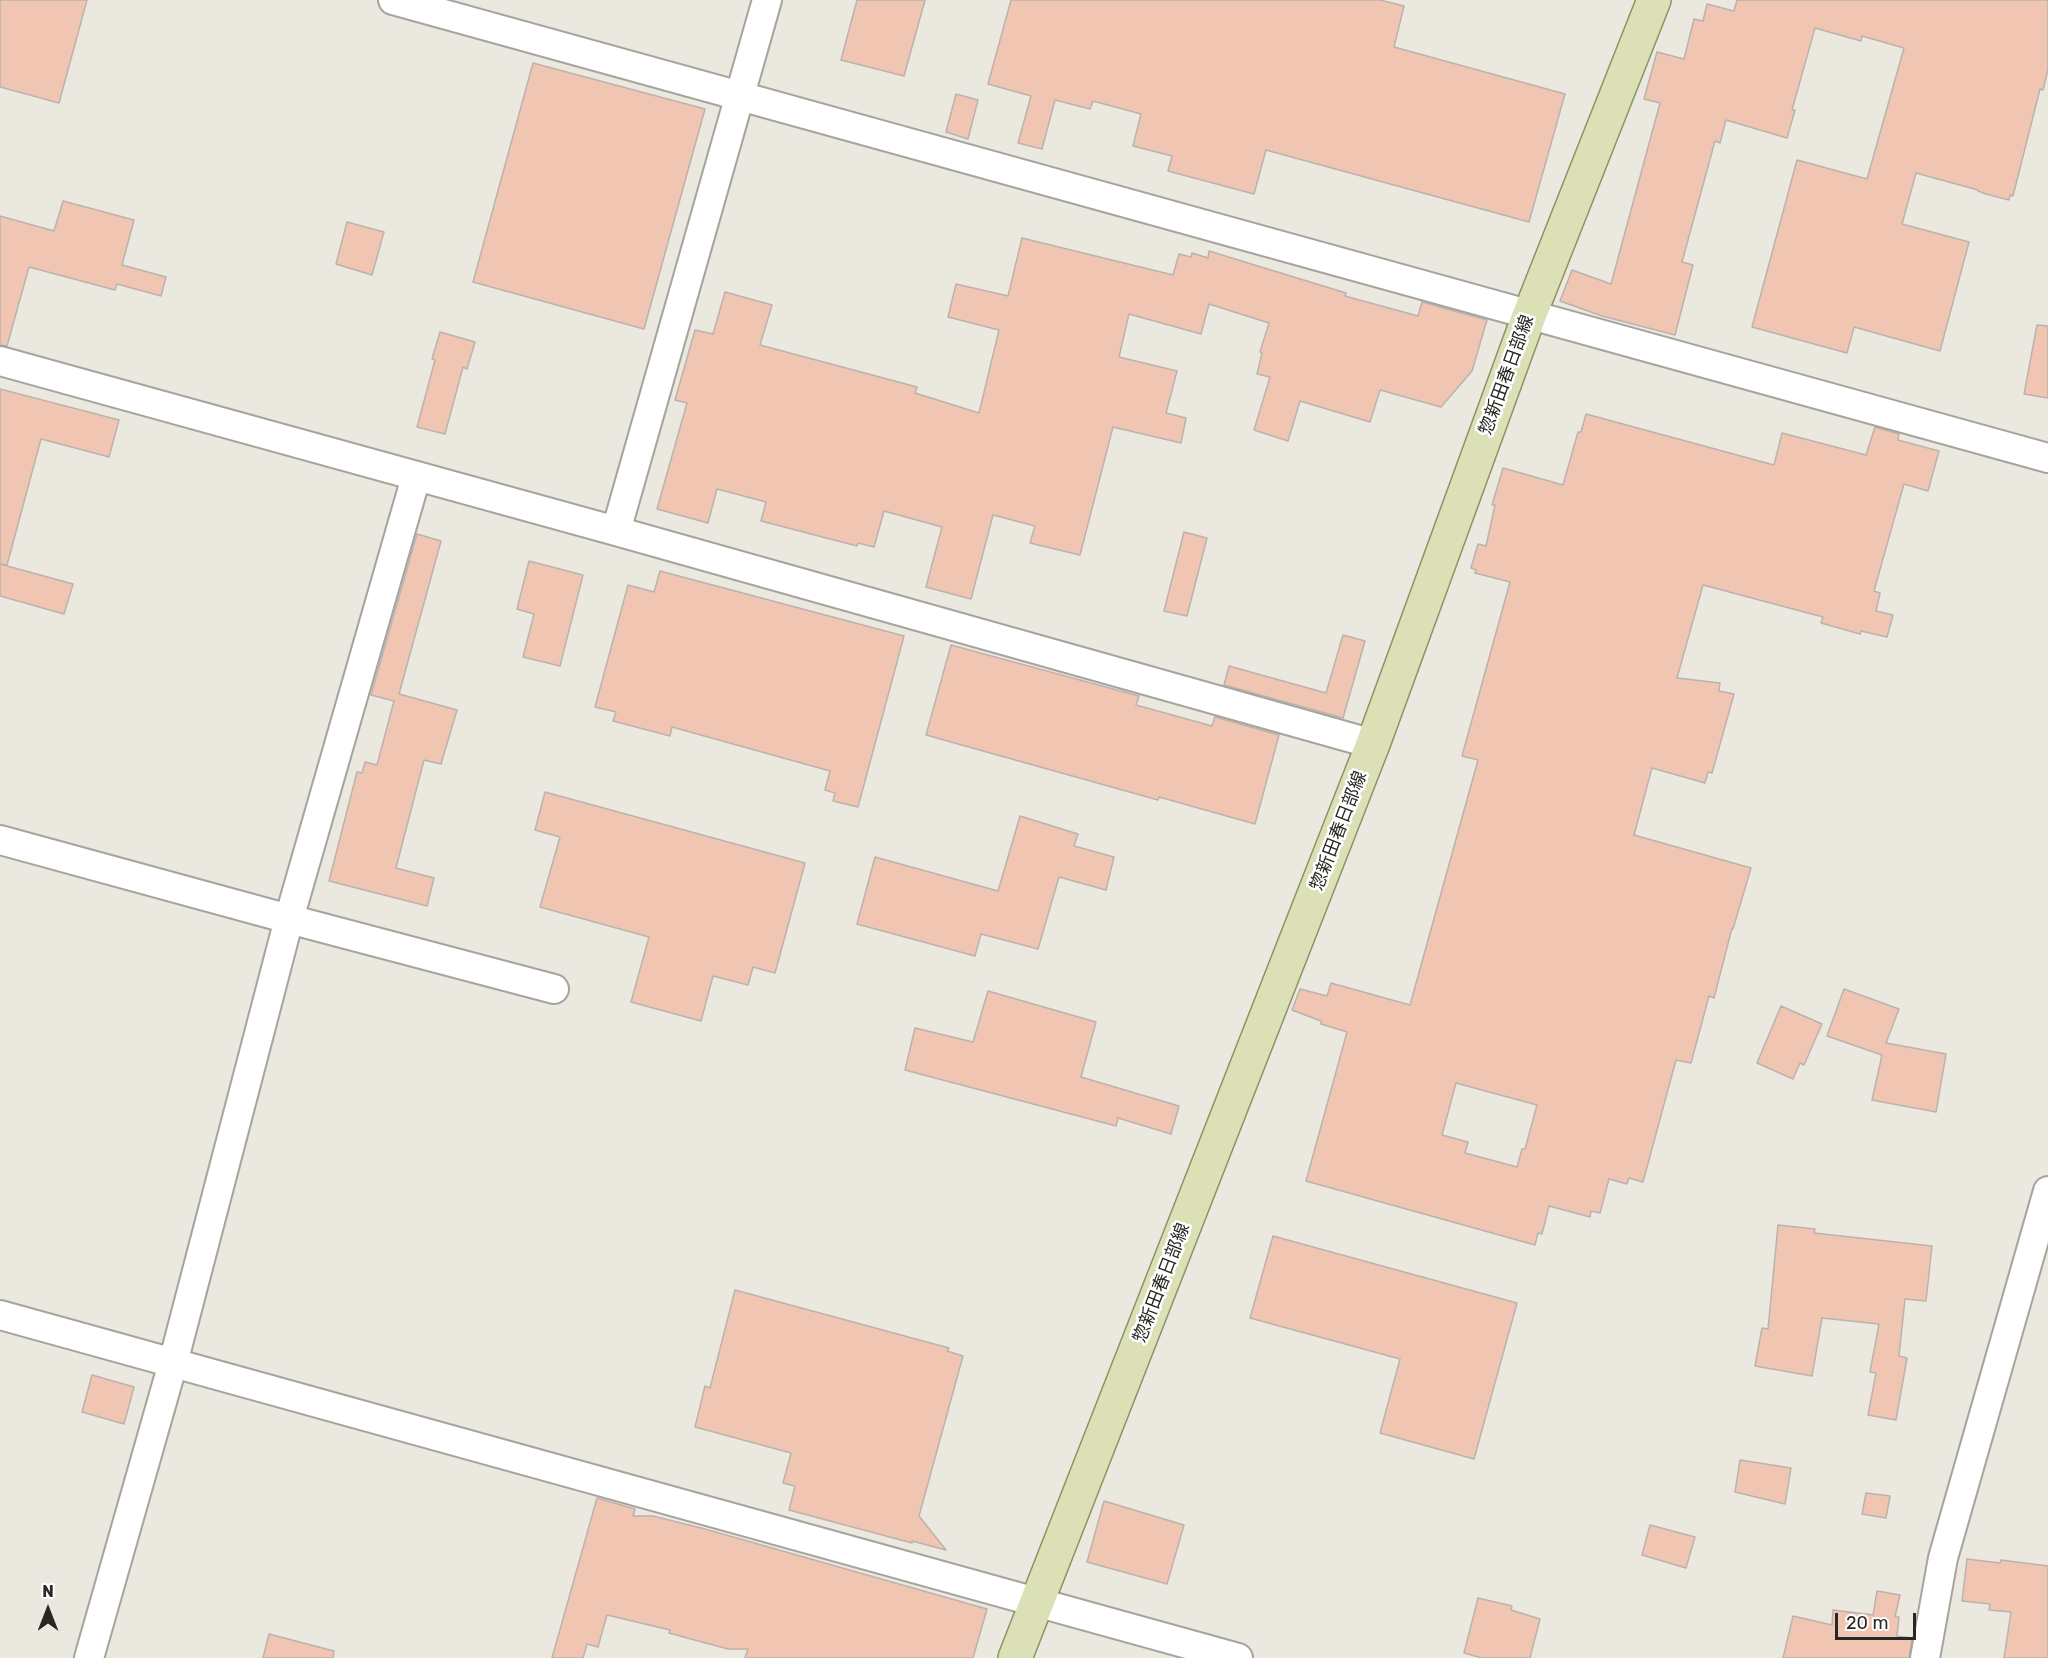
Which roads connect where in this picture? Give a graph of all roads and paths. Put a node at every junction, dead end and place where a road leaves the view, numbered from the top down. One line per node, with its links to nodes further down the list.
1 (393, 0): 4 (street)
2 (767, 0): 4 (street)
3 (1654, 0): 5 (main road, 惣新田春日部線)
4 (738, 95): 5 (street); 9 (street)
5 (1529, 316): 7 (street); 10 (main road, 惣新田春日部線)
6 (0, 361): 8 (street)
7 (2048, 458)
8 (416, 477): 9 (street); 12 (street)
9 (616, 531): 10 (street)
10 (1373, 744): 17 (main road, 惣新田春日部線)
11 (0, 840): 12 (street)
12 (290, 919): 13 (street); 16 (street)
13 (554, 989)
14 (2048, 1191): 21 (street)
15 (0, 1315): 16 (street)
16 (174, 1363): 17 (street); 18 (street)
17 (1037, 1602): 19 (main road, 惣新田春日部線); 20 (street)
18 (89, 1658)
19 (1015, 1658)
20 (1238, 1658)
21 (1925, 1658)

